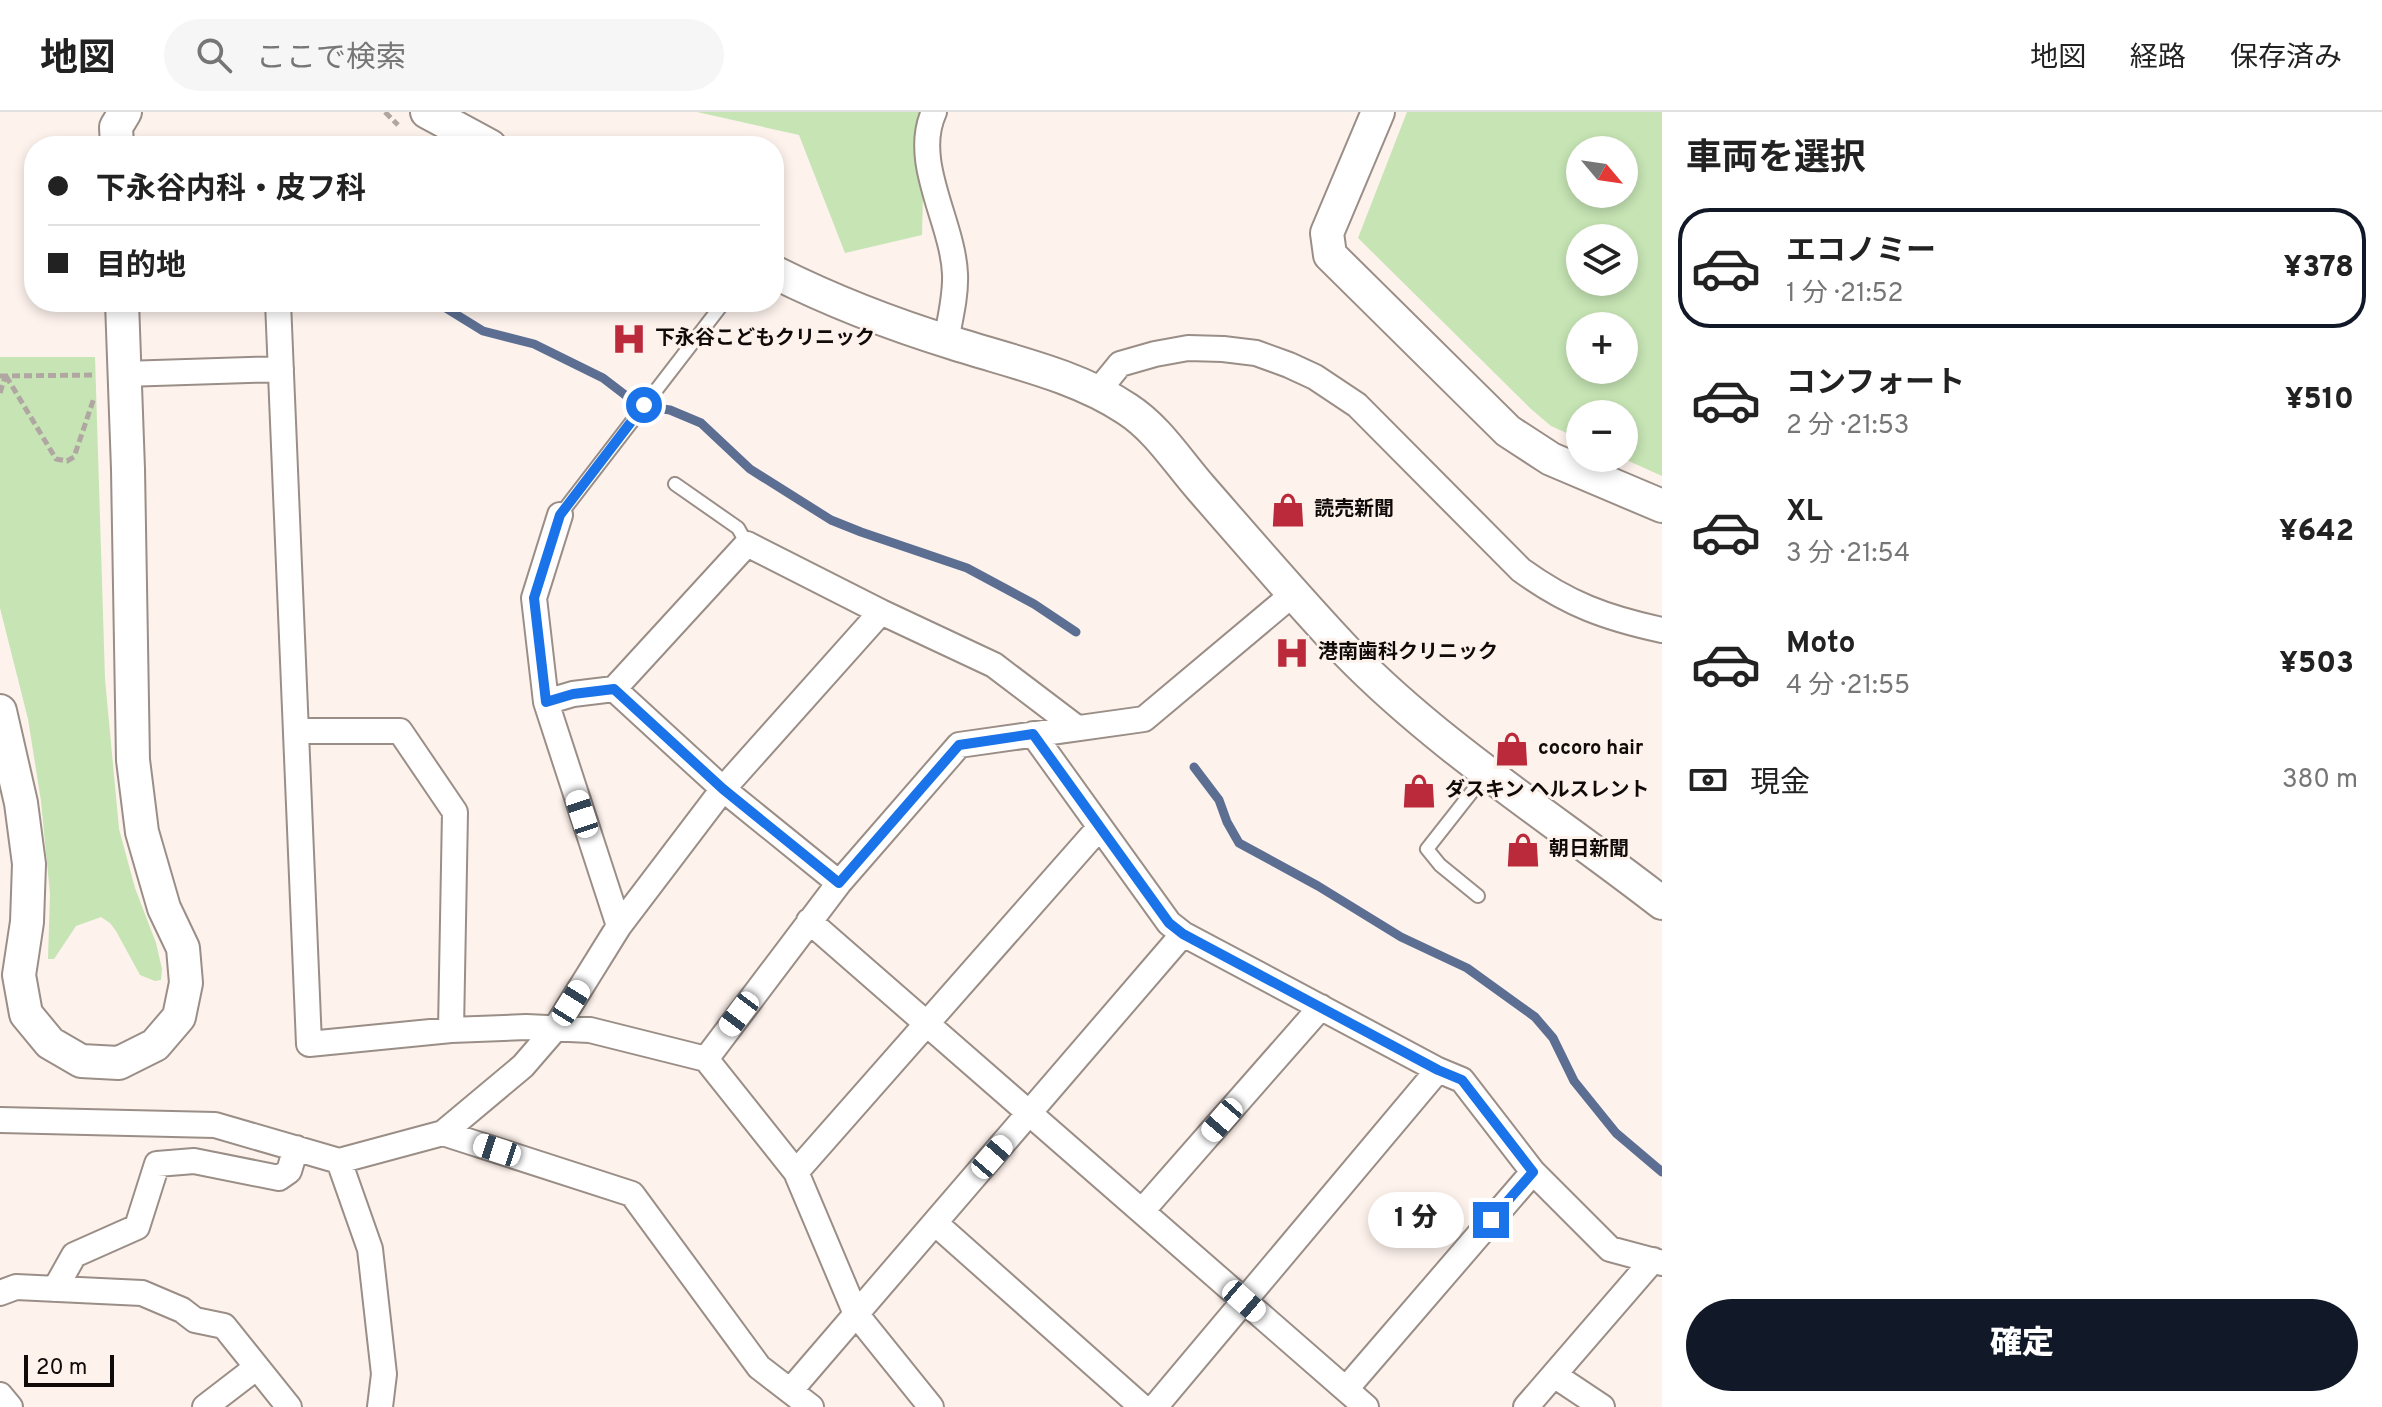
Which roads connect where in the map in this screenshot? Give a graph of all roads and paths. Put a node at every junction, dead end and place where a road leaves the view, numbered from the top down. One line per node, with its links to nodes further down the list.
1 (125, 112): 5 (street)
2 (427, 112): 6 (street)
3 (934, 112): 11 (street)
4 (1378, 112): 18 (street)
5 (116, 136)
6 (471, 136)
7 (784, 277): 11 (street)
8 (122, 312): 13 (street)
9 (278, 312): 12 (street)
10 (716, 312): 19 (lane)
11 (946, 341): 15 (street)
12 (281, 369): 13 (street); 28 (street)
13 (124, 374): 26 (street)
14 (3, 376): 14 (path); 16 (path)
15 (1098, 391): 21 (street); 23 (street)
16 (0, 393)
17 (675, 484): 20 (lane)
18 (1662, 506)
19 (560, 515): 25 (street)
20 (747, 544): 22 (street); 24 (street)
21 (1293, 594): 27 (street); 30 (street)
22 (881, 612): 27 (street); 31 (street)
23 (1662, 630)
24 (614, 689): 25 (street); 31 (street)
25 (546, 702): 37 (street)
26 (0, 711)
27 (1077, 728): 29 (street)
28 (296, 731): 42 (street); 42 (street)
29 (1033, 734): 32 (street); 33 (street)
30 (1488, 771): 34 (lane); 35 (street)
31 (723, 789): 33 (street); 37 (street)
32 (1099, 828): 38 (street); 40 (street)
33 (839, 883): 36 (street)
34 (1478, 896)
35 (1662, 903)
36 (809, 921): 40 (street); 43 (street)
37 (619, 926): 41 (street)
38 (1183, 934): 39 (street); 45 (street)
39 (1321, 1007): 44 (street); 52 (street)
40 (926, 1023): 45 (street); 50 (street)
41 (555, 1029): 42 (street); 43 (street); 47 (street)
42 (451, 1030)
43 (706, 1059): 50 (street)
44 (1438, 1070): 51 (street); 57 (street)
45 (1029, 1113): 52 (street); 53 (street)
46 (0, 1120): 48 (street)
47 (443, 1133): 49 (street); 62 (street)
48 (296, 1148): 49 (street); 55 (street)
49 (339, 1161): 67 (street)
50 (796, 1172): 58 (street)
51 (1533, 1172): 54 (street); 61 (street)
52 (1142, 1211): 57 (street)
53 (935, 1223): 58 (street); 70 (street)
54 (1658, 1262): 60 (street)
55 (55, 1289): 56 (street); 59 (street)
56 (0, 1293)
57 (1244, 1301): 61 (street); 71 (street)
58 (856, 1314): 62 (street); 69 (street)
59 (257, 1367): 65 (street); 66 (street)
60 (1554, 1375): 73 (street); 74 (street)
61 (1346, 1389): 72 (street)
62 (790, 1391): 68 (street)
63 (0, 1395): 64 (street)
64 (10, 1407)
65 (205, 1407)
66 (289, 1407)
67 (380, 1407)
68 (811, 1407)
69 (931, 1407)
70 (1142, 1407)
71 (1155, 1407)
72 (1366, 1407)
73 (1526, 1407)
74 (1602, 1407)

